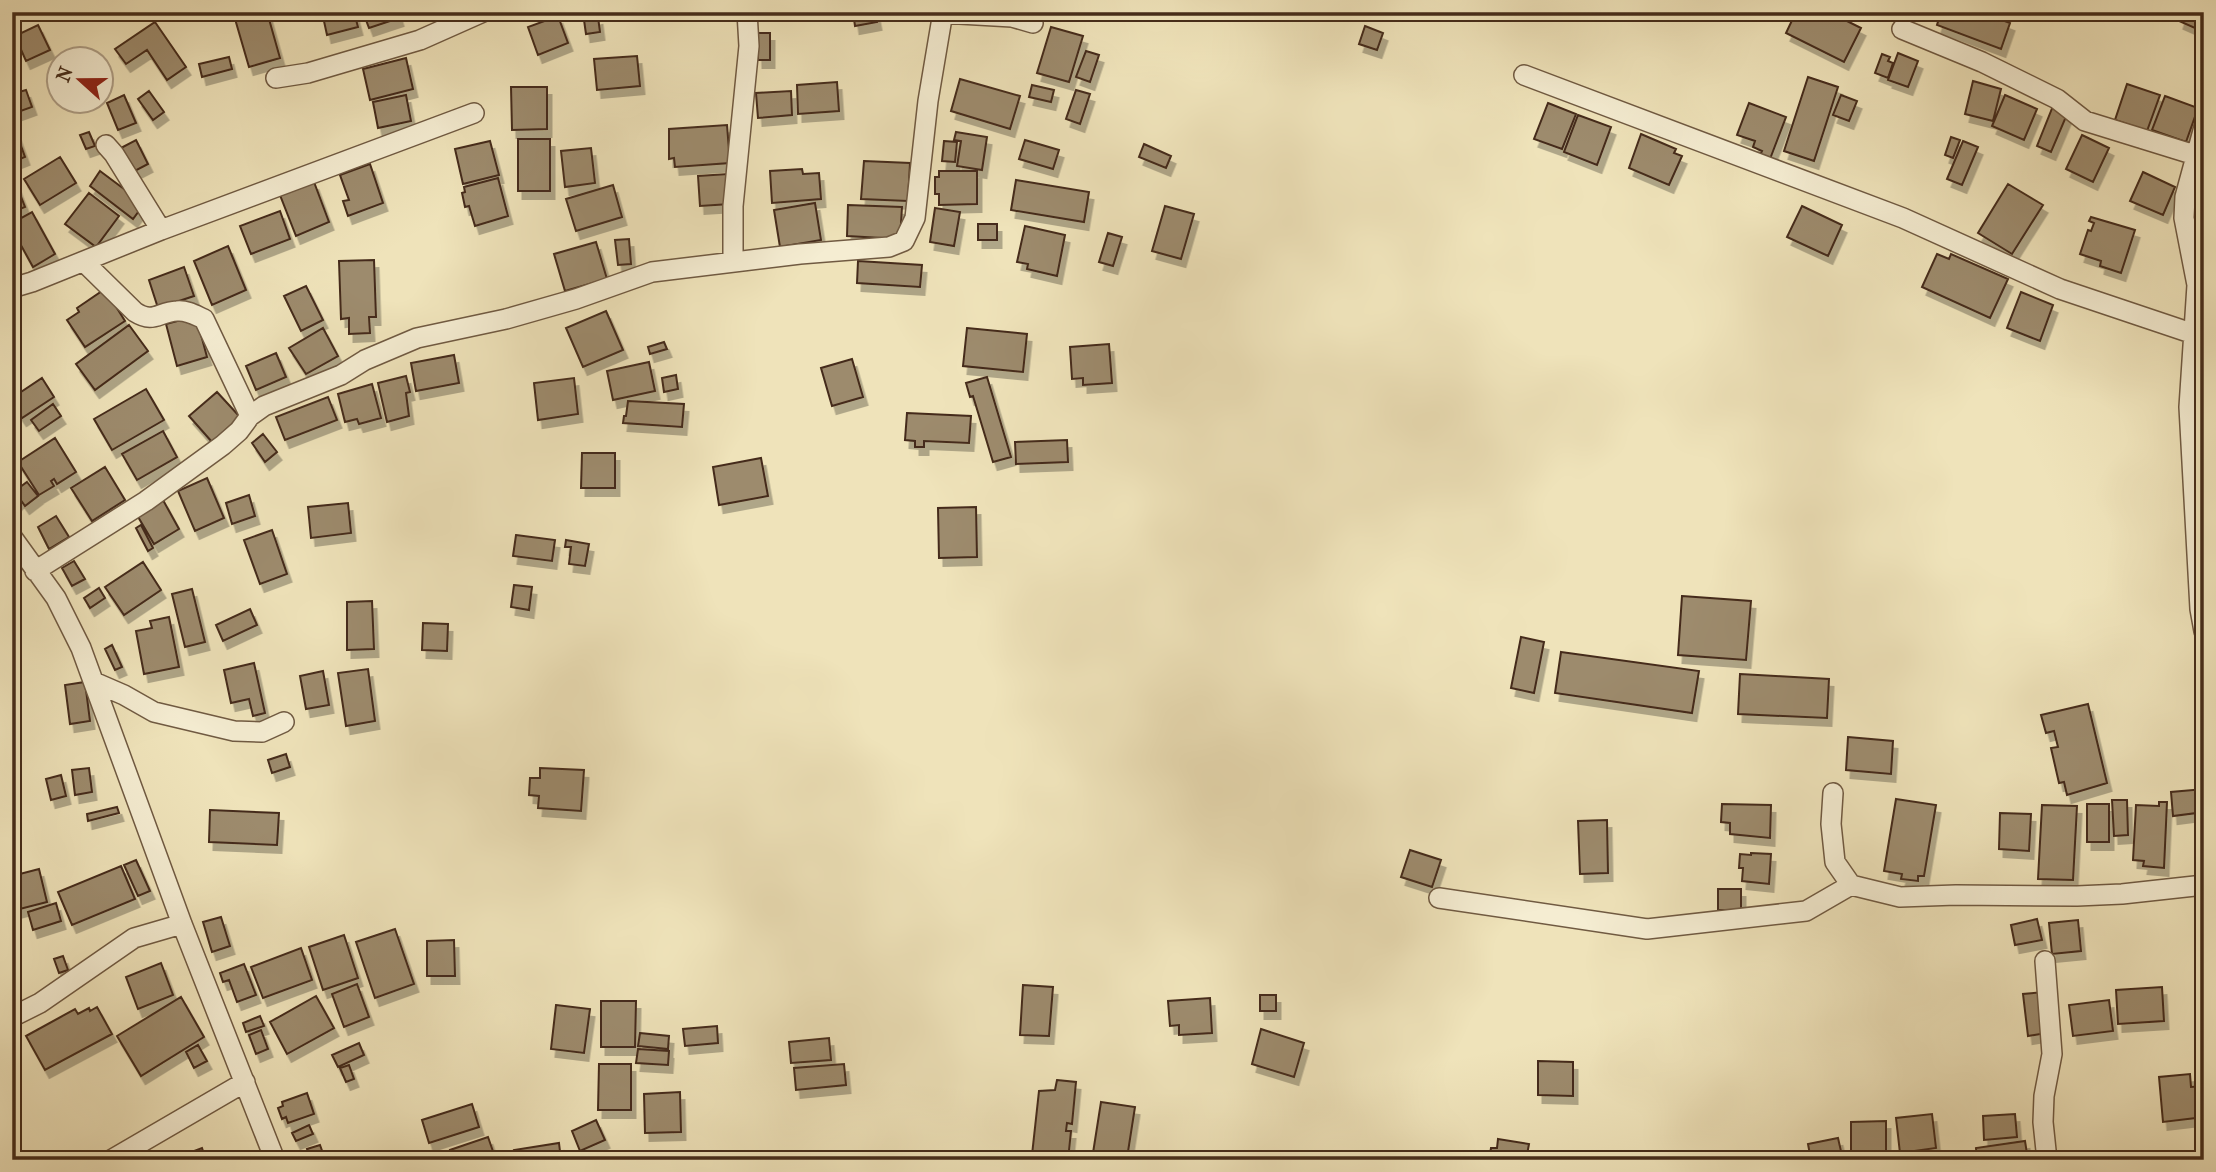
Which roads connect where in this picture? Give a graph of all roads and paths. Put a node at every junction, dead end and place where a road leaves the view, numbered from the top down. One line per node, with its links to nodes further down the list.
1 (483, 12): 7 (street)
2 (747, 12): 13 (street)
3 (942, 13): 4 (street); 13 (street)
4 (1033, 23)
5 (1902, 29): 11 (street)
6 (1524, 75): 16 (street)
7 (276, 78)
8 (474, 113): 12 (street)
9 (2204, 127): 11 (street)
10 (106, 145): 12 (street)
11 (2195, 155): 16 (street)
12 (161, 230): 14 (street)
13 (733, 261): 17 (street)
14 (84, 262): 15 (street); 17 (street)
15 (12, 288)
16 (2194, 334): 20 (street)
17 (250, 416): 19 (street)
18 (12, 537): 19 (street)
19 (35, 571): 21 (street)
20 (2204, 631)
21 (94, 682): 22 (street); 27 (street)
22 (284, 722)
23 (1833, 793): 24 (street)
24 (1851, 885): 25 (street); 26 (street)
25 (2204, 885)
26 (1439, 898)
27 (182, 924): 29 (street); 30 (street)
28 (2045, 961): 33 (street)
29 (12, 1017)
30 (245, 1082): 31 (street); 32 (street)
31 (111, 1160)
32 (275, 1160)
33 (2048, 1160)

